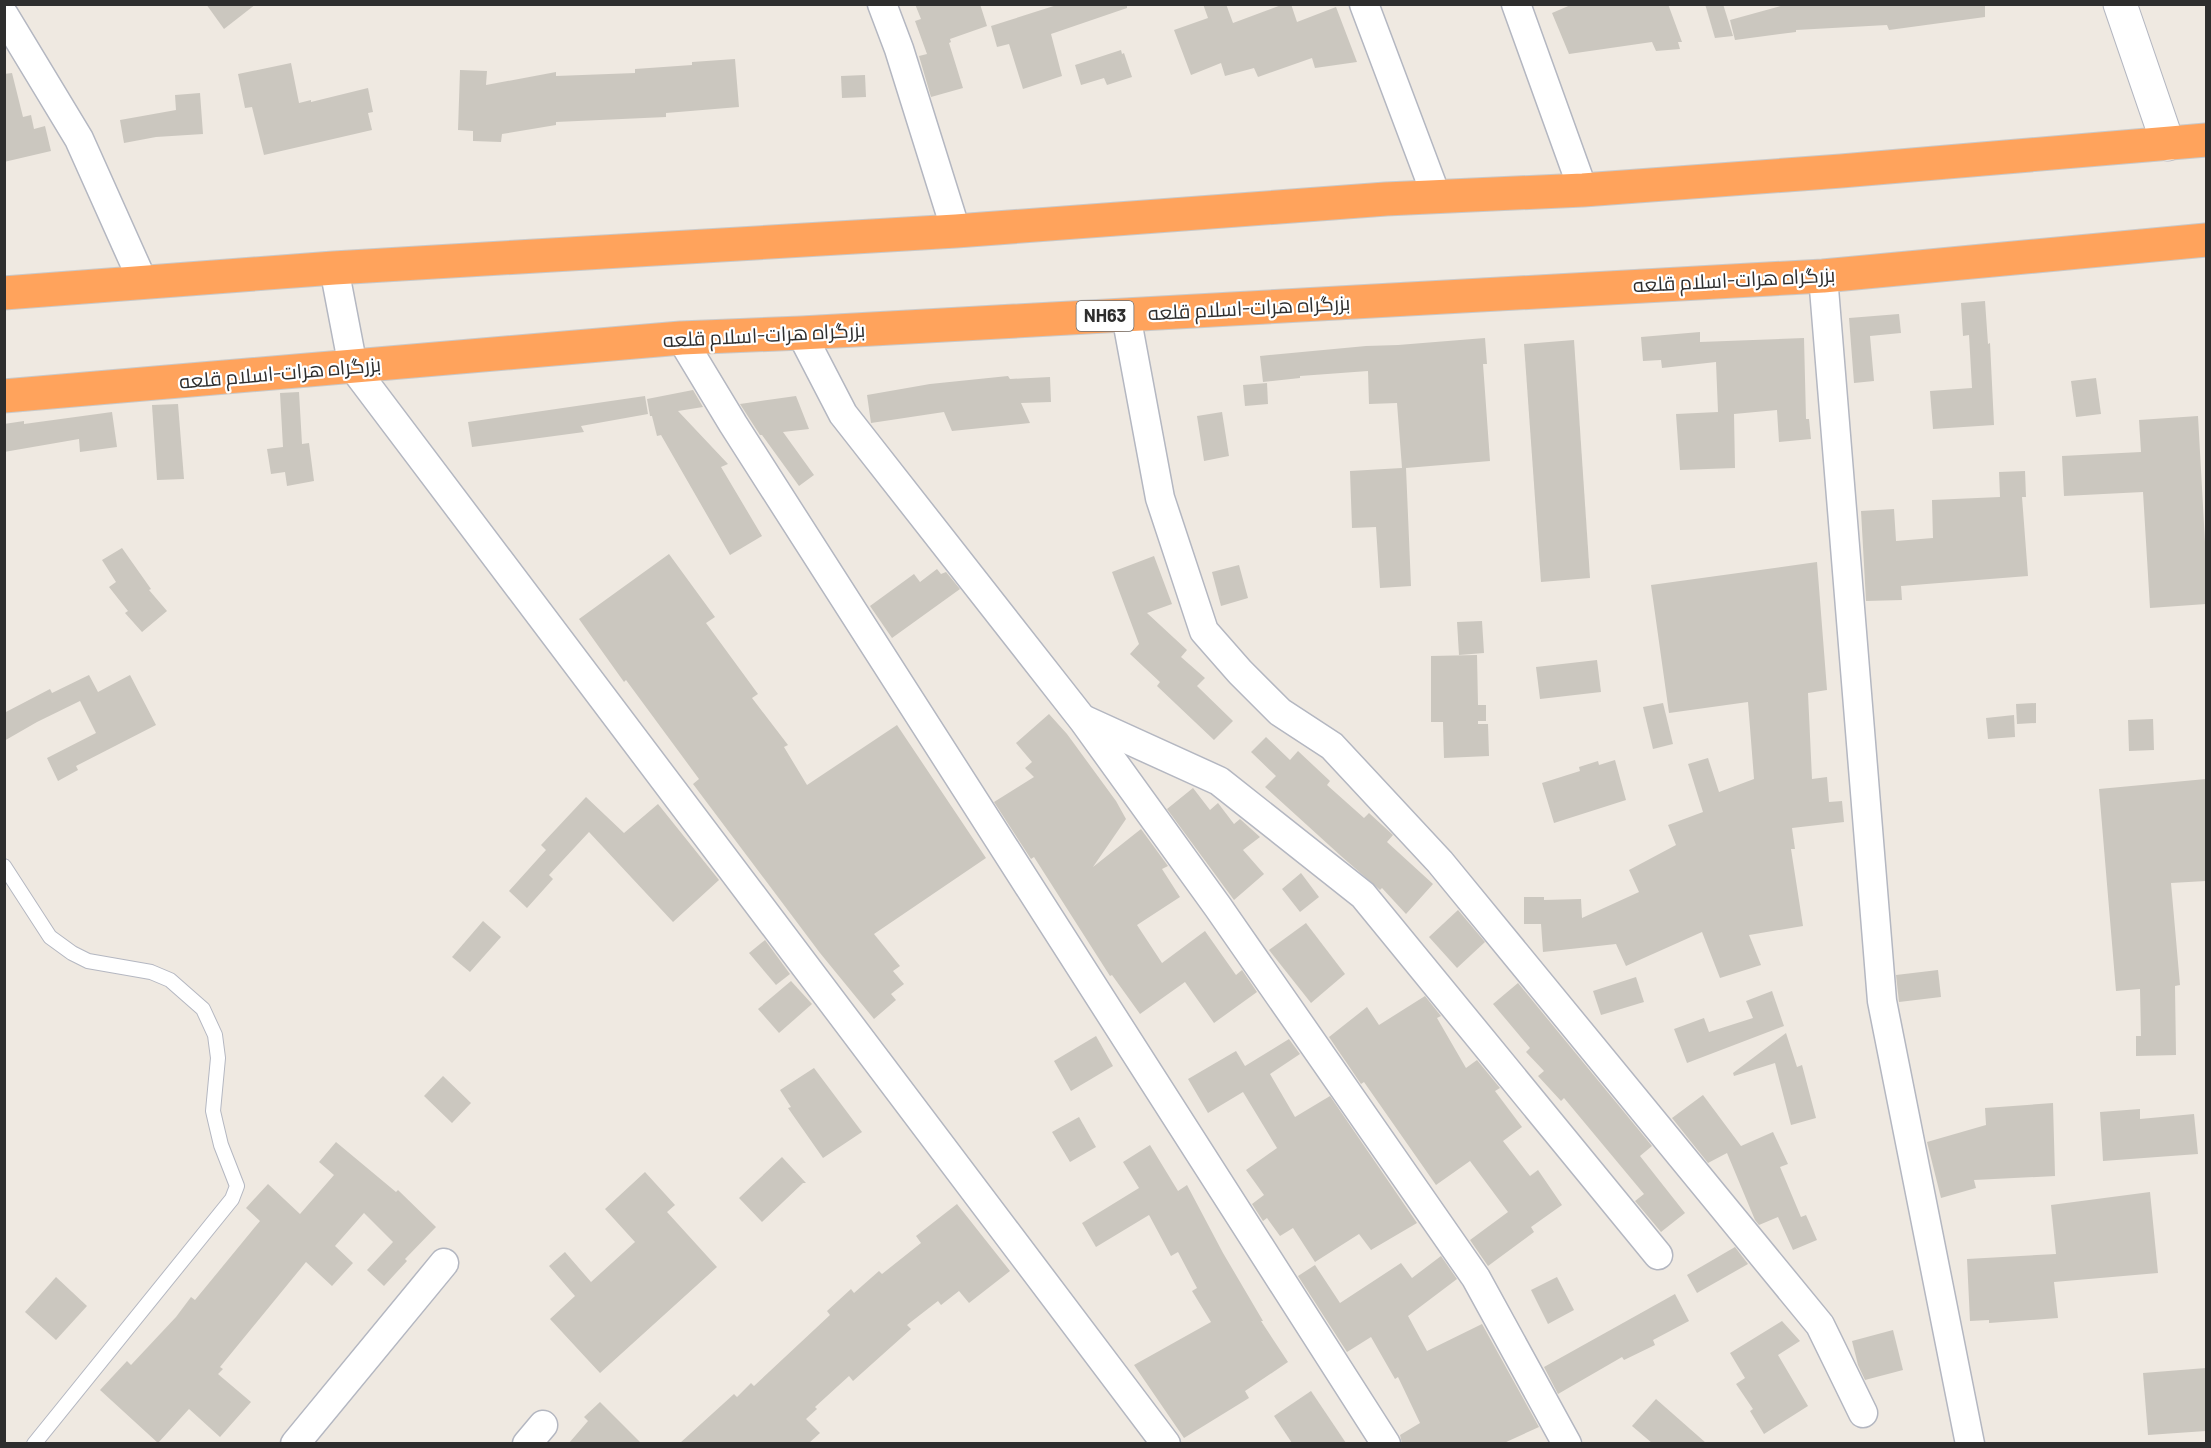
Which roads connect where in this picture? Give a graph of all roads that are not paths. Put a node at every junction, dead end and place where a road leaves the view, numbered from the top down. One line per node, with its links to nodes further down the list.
1 (882, 4): 10 (street)
2 (1364, 4): 9 (street)
3 (1516, 4): 8 (street)
4 (2120, 4): 7 (street)
5 (4, 15): 14 (street)
6 (2206, 140): 7 (highway)
7 (2168, 144): 8 (highway)
8 (1583, 190): 9 (highway)
9 (1437, 198): 10 (highway)
10 (956, 231): 12 (highway)
11 (2206, 240): 13 (highway, بزرگراه هرات-اسلام قلعه / NH63)
12 (334, 268): 14 (highway); 19 (street)
13 (1823, 276): 16 (highway, بزرگراه هرات-اسلام قلعه / NH63); 31 (street)
14 (143, 282): 15 (highway)
15 (4, 293)
16 (1126, 315): 17 (highway, بزرگراه هرات-اسلام قلعه / NH63); 25 (street)
17 (801, 333): 18 (highway, بزرگراه هرات-اسلام قلعه / NH63); 21 (street)
18 (681, 338): 19 (highway, بزرگراه هرات-اسلام قلعه / NH63); 29 (street)
19 (353, 367): 20 (highway, بزرگراه هرات-اسلام قلعه / NH63); 28 (street)
20 (4, 396)
21 (1083, 720): 23 (street); 30 (street)
22 (4, 866): 26 (lane)
23 (1658, 1256)
24 (444, 1263): 27 (street)
25 (1863, 1413)
26 (34, 1443)
27 (294, 1443)
28 (1166, 1443)
29 (1386, 1443)
30 (1567, 1443)
31 (1970, 1443)

